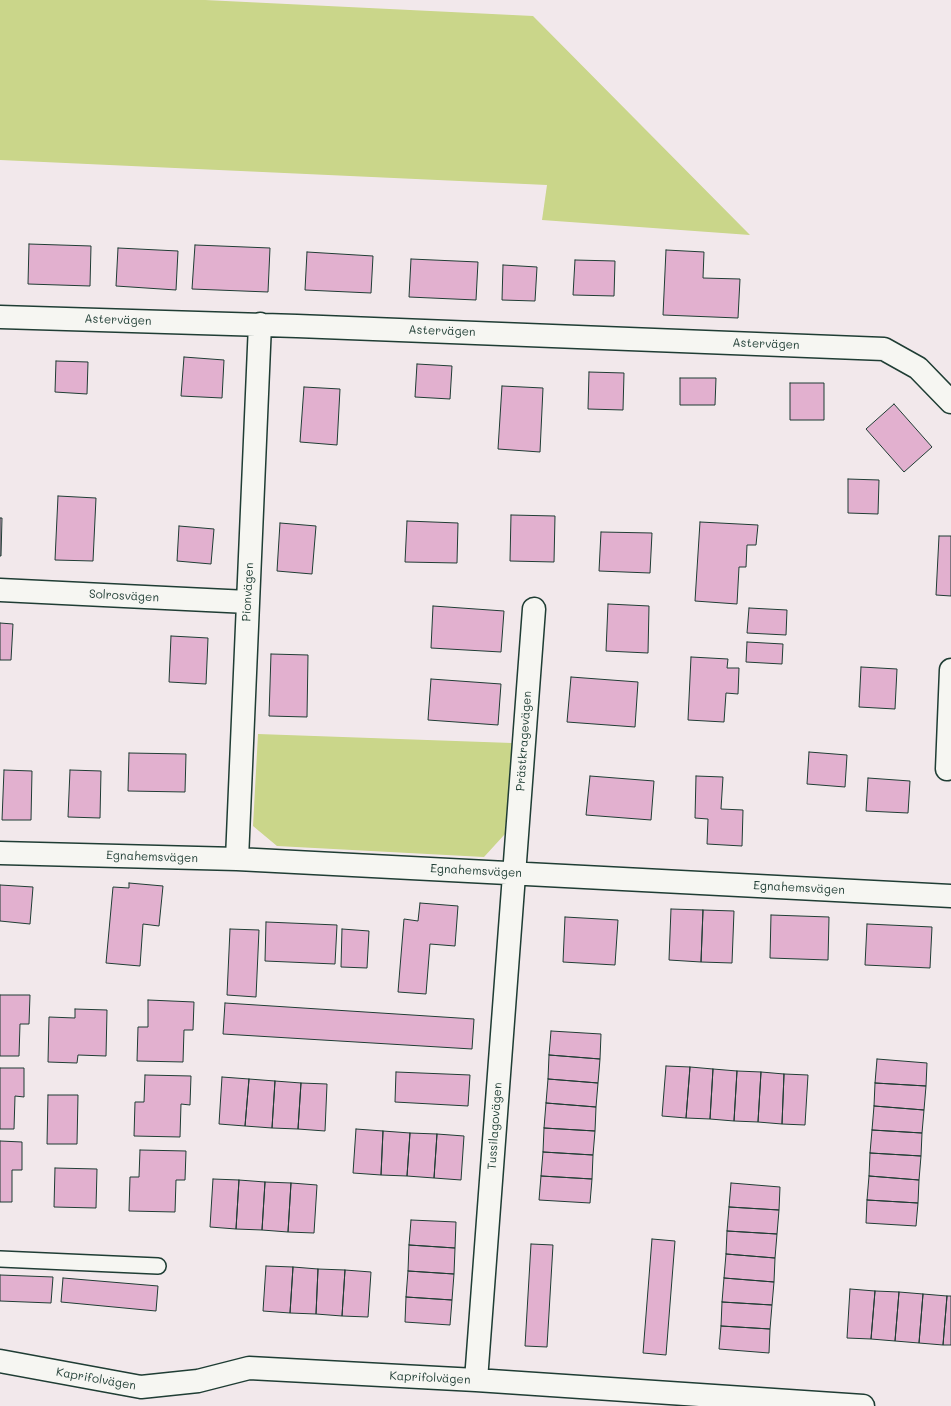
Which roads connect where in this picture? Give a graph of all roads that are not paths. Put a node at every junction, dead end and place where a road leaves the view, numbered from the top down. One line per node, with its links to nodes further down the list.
1 (0, 317): 2 (street, Astervägen)
2 (260, 324): 3 (street, Astervägen); 5 (street, Pionvägen)
3 (951, 402)
4 (0, 590): 5 (street, Solrosvägen)
5 (248, 602): 10 (street, Pionvägen)
6 (534, 609): 11 (street, Prästkragevägen)
7 (951, 670): 8 (street)
8 (947, 769)
9 (0, 853): 10 (street, Egnahemsvägen)
10 (237, 859): 11 (street, Egnahemsvägen)
11 (514, 873): 12 (street, Egnahemsvägen); 16 (street, Tussilagovägen)
12 (951, 896)
13 (0, 1258): 14 (lane)
14 (158, 1266)
15 (0, 1362): 16 (street, Kaprifolvägen)
16 (476, 1380): 17 (street, Kaprifolvägen)
17 (863, 1406)

